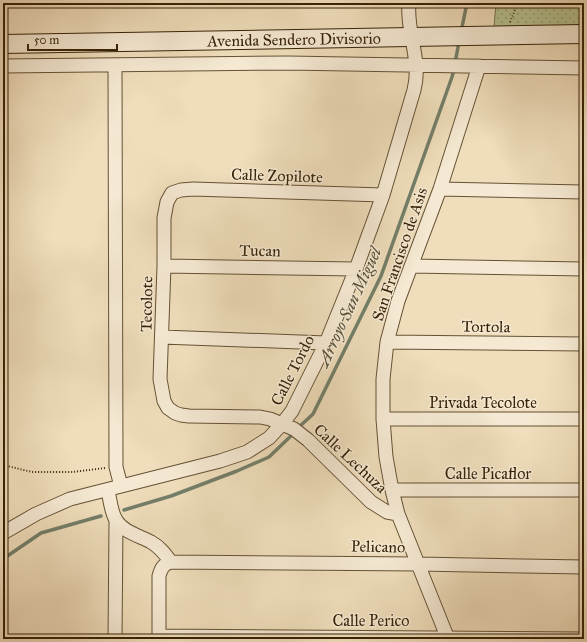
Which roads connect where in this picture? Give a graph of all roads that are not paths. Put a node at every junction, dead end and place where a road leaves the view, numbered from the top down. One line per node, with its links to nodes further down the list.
1 (409, 3): 3 (street, Calle Tordo)
2 (584, 34): 3 (street, Avenida Sendero Divisorio)
3 (420, 36): 4 (street, Avenida Sendero Divisorio); 7 (street, Calle Tordo)
4 (3, 44)
5 (115, 65): 6 (street, Avenida Sendero Divisorio); 7 (street, Avenida Sendero Divisorio); 26 (street)
6 (3, 66)
7 (420, 66): 8 (street, Avenida Sendero Divisorio); 13 (street, Calle Tordo)
8 (476, 66): 9 (street, Avenida Sendero Divisorio); 10 (street, San Francisco de Asis)
9 (584, 68)
10 (440, 189): 11 (street); 15 (street, San Francisco de Asis)
11 (584, 192)
12 (172, 193): 13 (street, Calle Zopilote); 14 (street, Tecolote)
13 (383, 195): 17 (street, Calle Tordo)
14 (164, 266): 17 (street, Tucan); 18 (street, Tecolote)
15 (411, 266): 16 (street); 19 (street, San Francisco de Asis)
16 (584, 268)
17 (356, 269): 20 (street, Calle Tordo)
18 (162, 338): 20 (street); 22 (street, Tecolote)
19 (387, 342): 21 (street, Tortola); 24 (street, San Francisco de Asis)
20 (326, 343): 25 (street, Calle Tordo)
21 (584, 344)
22 (175, 413): 25 (street, Calle Lechuza)
23 (584, 419): 24 (street, Privada Tecolote)
24 (383, 420): 27 (street, San Francisco de Asis)
25 (282, 424): 26 (street, Calle Tordo); 29 (street, Calle Lechuza)
26 (114, 488): 30 (street); 31 (street, Calle Tordo)
27 (392, 490): 28 (street, Calle Picaflor); 29 (street, San Francisco de Asis)
28 (584, 490)
29 (398, 514): 33 (street, San Francisco de Asis)
30 (116, 521): 32 (street); 37 (street)
31 (3, 533)
32 (171, 562): 33 (street, Pelicano); 35 (street)
33 (418, 564): 34 (street, Pelicano); 36 (street, San Francisco de Asis)
34 (584, 567)
35 (159, 637): 36 (street, Calle Perico)
36 (448, 638): 38 (street, Calle Perico)
37 (114, 639)
38 (584, 639)

